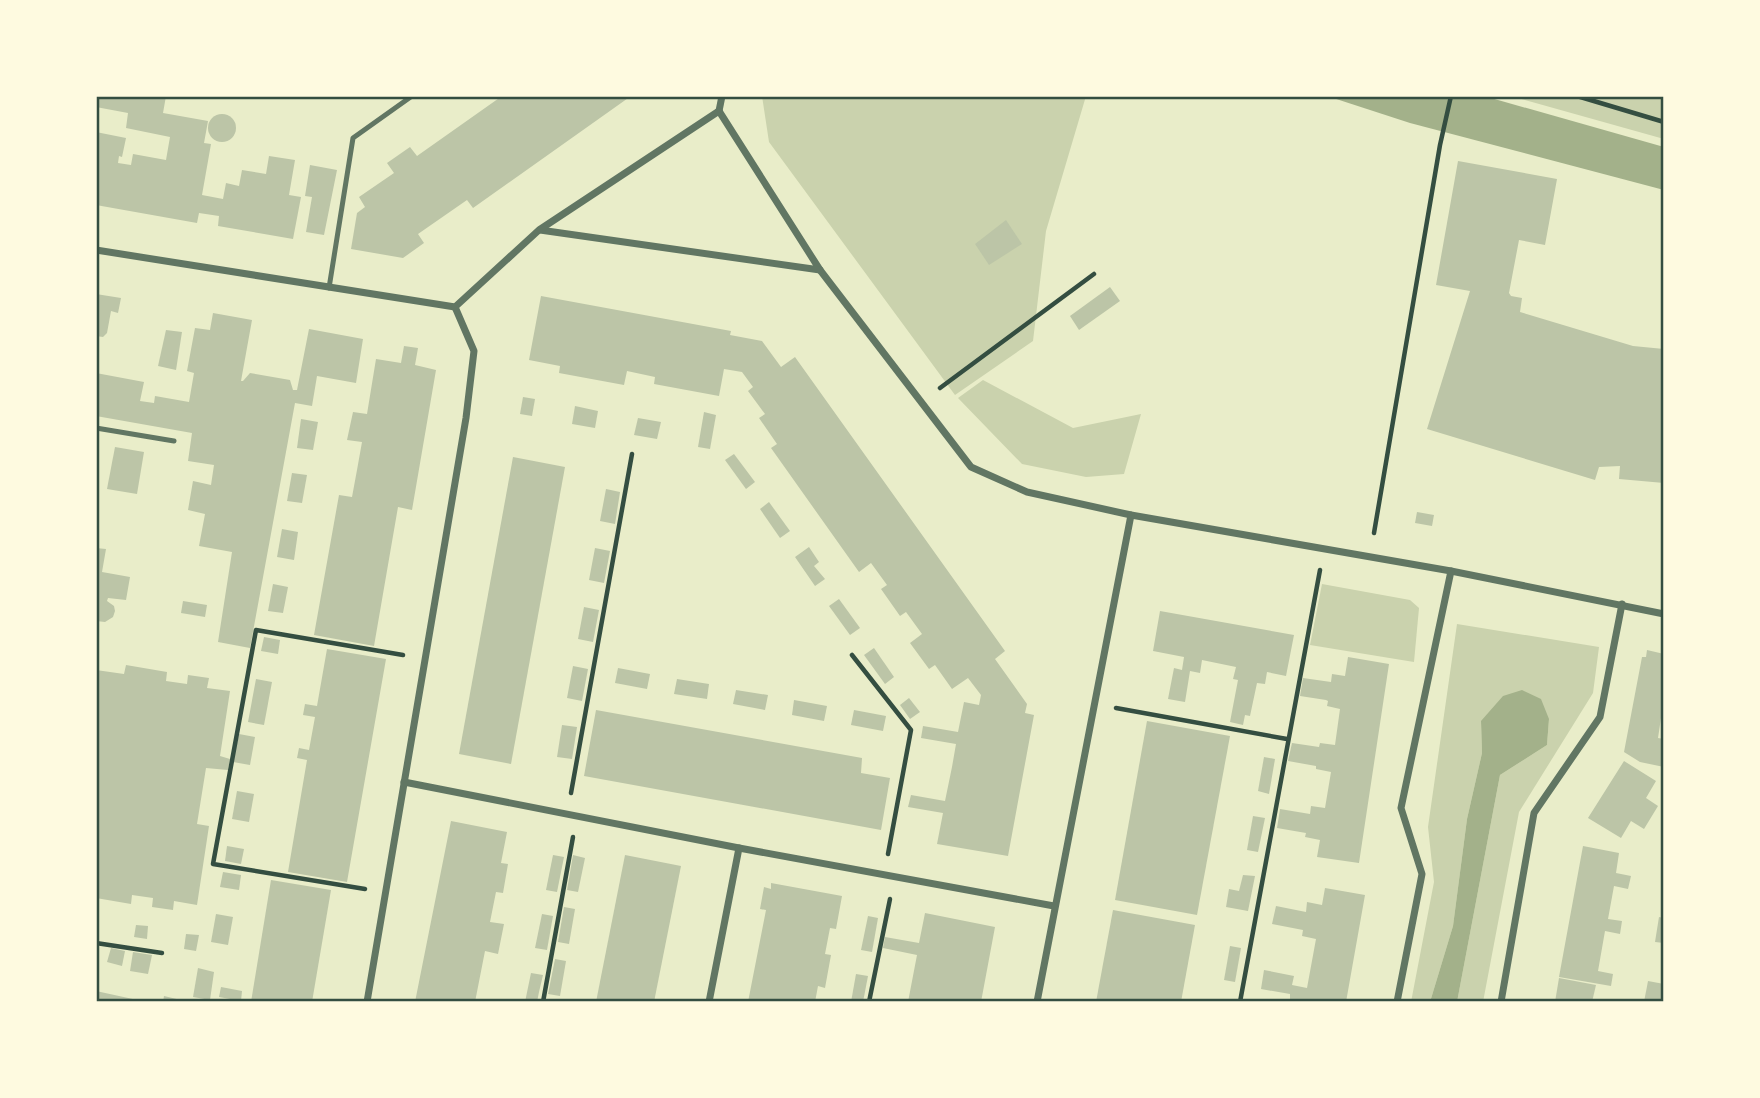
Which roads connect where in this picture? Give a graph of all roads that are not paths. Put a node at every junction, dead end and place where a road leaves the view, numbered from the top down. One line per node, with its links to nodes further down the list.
1 (412, 96): 7 (lane)
2 (722, 96): 3 (street)
3 (719, 111): 4 (street); 6 (street)
4 (539, 230): 6 (street); 8 (street)
5 (96, 250): 7 (street)
6 (820, 270): 11 (street)
7 (329, 288): 8 (street)
8 (455, 307): 15 (street)
9 (96, 428): 10 (lane)
10 (174, 441)
11 (1131, 515): 12 (street); 17 (street)
12 (1451, 571): 13 (street); 21 (street)
13 (1622, 604): 14 (street); 22 (street)
14 (1664, 614)
15 (404, 782): 16 (street); 18 (street)
16 (739, 848): 17 (street); 19 (street)
17 (1054, 906): 20 (street)
18 (367, 1002)
19 (709, 1002)
20 (1037, 1002)
21 (1397, 1002)
22 (1501, 1002)

